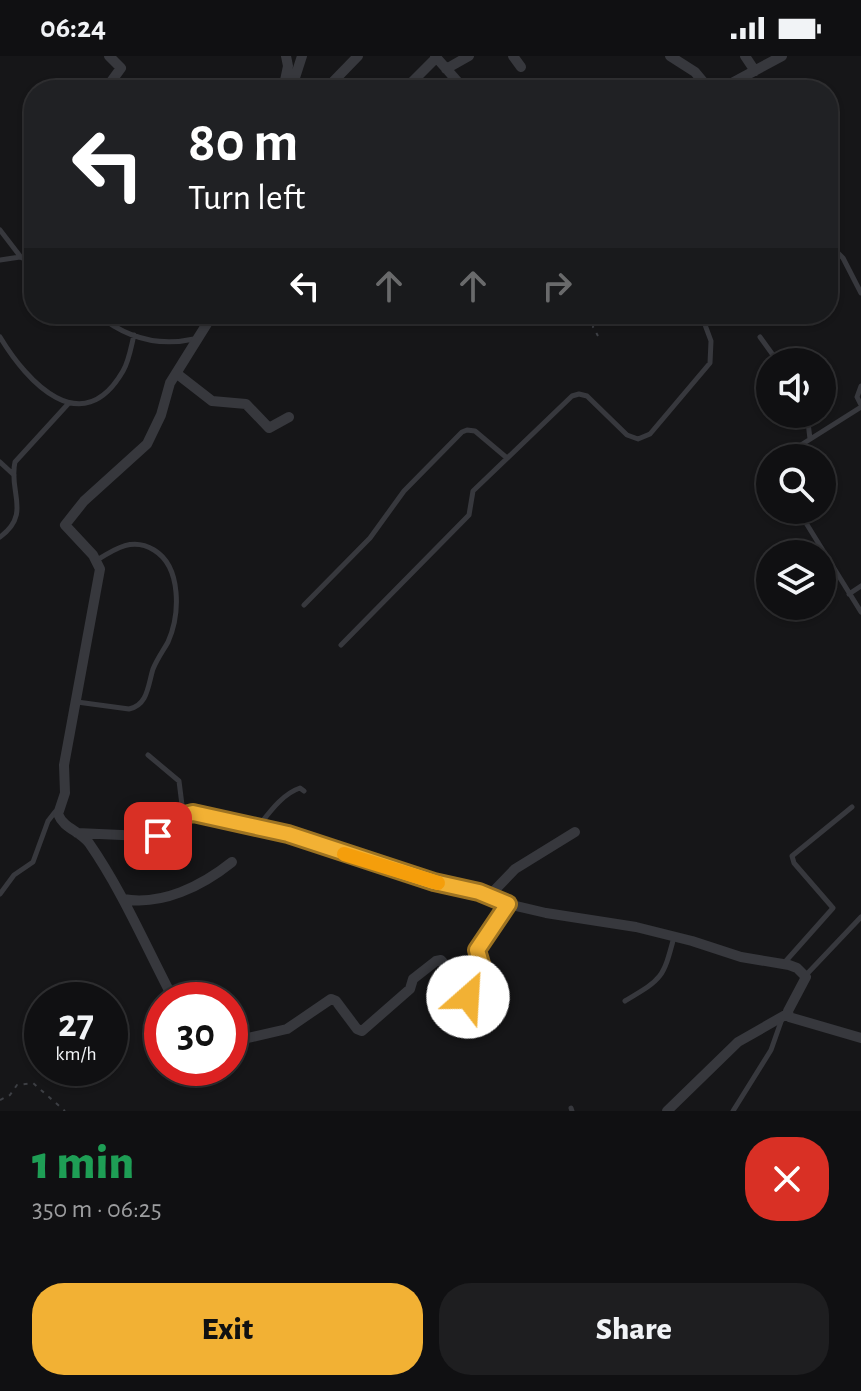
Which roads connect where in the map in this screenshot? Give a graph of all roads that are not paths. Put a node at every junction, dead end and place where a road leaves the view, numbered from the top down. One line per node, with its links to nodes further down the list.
1 (109, 56): 14 (street)
2 (286, 56): 15 (street)
3 (302, 56): 16 (street)
4 (358, 56): 17 (street)
5 (469, 56): 12 (street)
6 (513, 56): 11 (street)
7 (670, 56): 20 (street)
8 (745, 56): 13 (street)
9 (782, 56): 13 (street)
10 (436, 57): 12 (street); 18 (street)
11 (521, 67)
12 (446, 69): 19 (street)
13 (755, 71): 21 (street)
14 (112, 80)
15 (285, 80)
16 (294, 80)
17 (335, 80)
18 (414, 80)
19 (456, 80)
20 (702, 80)
21 (738, 80)
22 (0, 230): 24 (lane)
23 (838, 253): 27 (lane)
24 (20, 257): 25 (lane); 26 (lane)
25 (24, 259)
26 (0, 260)
27 (861, 293)
28 (115, 324): 31 (lane)
29 (206, 324): 34 (street)
30 (705, 324): 44 (lane)
31 (134, 335): 34 (lane); 38 (lane)
32 (0, 337): 38 (lane)
33 (760, 337): 35 (lane)
34 (195, 339): 36 (street)
35 (768, 348)
36 (176, 373): 40 (street); 49 (street)
37 (861, 386): 39 (lane)
38 (68, 404): 46 (lane)
39 (861, 406): 42 (lane)
40 (289, 417)
41 (809, 428): 42 (lane)
42 (810, 439): 43 (lane)
43 (802, 444)
44 (507, 458): 52 (lane); 54 (lane)
45 (0, 462): 46 (lane)
46 (14, 475): 48 (lane)
47 (806, 524): 51 (lane)
48 (0, 537)
49 (97, 560): 55 (street); 55 (lane)
50 (861, 586): 51 (lane)
51 (849, 594): 53 (lane)
52 (304, 605)
53 (861, 612)
54 (341, 645)
55 (76, 702): 59 (street)
56 (148, 755): 60 (lane)
57 (304, 791): 61 (lane)
58 (852, 807): 72 (lane)
59 (59, 808): 63 (street); 65 (lane)
60 (189, 813): 61 (street); 63 (street)
61 (256, 828): 66 (street)
62 (575, 832): 66 (street)
63 (77, 833): 67 (street)
64 (232, 862): 67 (street)
65 (0, 894)
66 (489, 896): 68 (street)
67 (123, 899): 74 (street)
68 (508, 904): 70 (street); 71 (street)
69 (861, 917): 73 (lane)
70 (674, 936): 72 (street); 75 (lane)
71 (479, 961): 77 (street); 78 (street)
72 (783, 964): 73 (street)
73 (806, 975): 76 (street)
74 (165, 982)
75 (625, 1001)
76 (785, 1014): 79 (street); 80 (street); 81 (lane)
77 (484, 1027)
78 (248, 1038)
79 (861, 1038)
80 (667, 1111)
81 (733, 1111)

